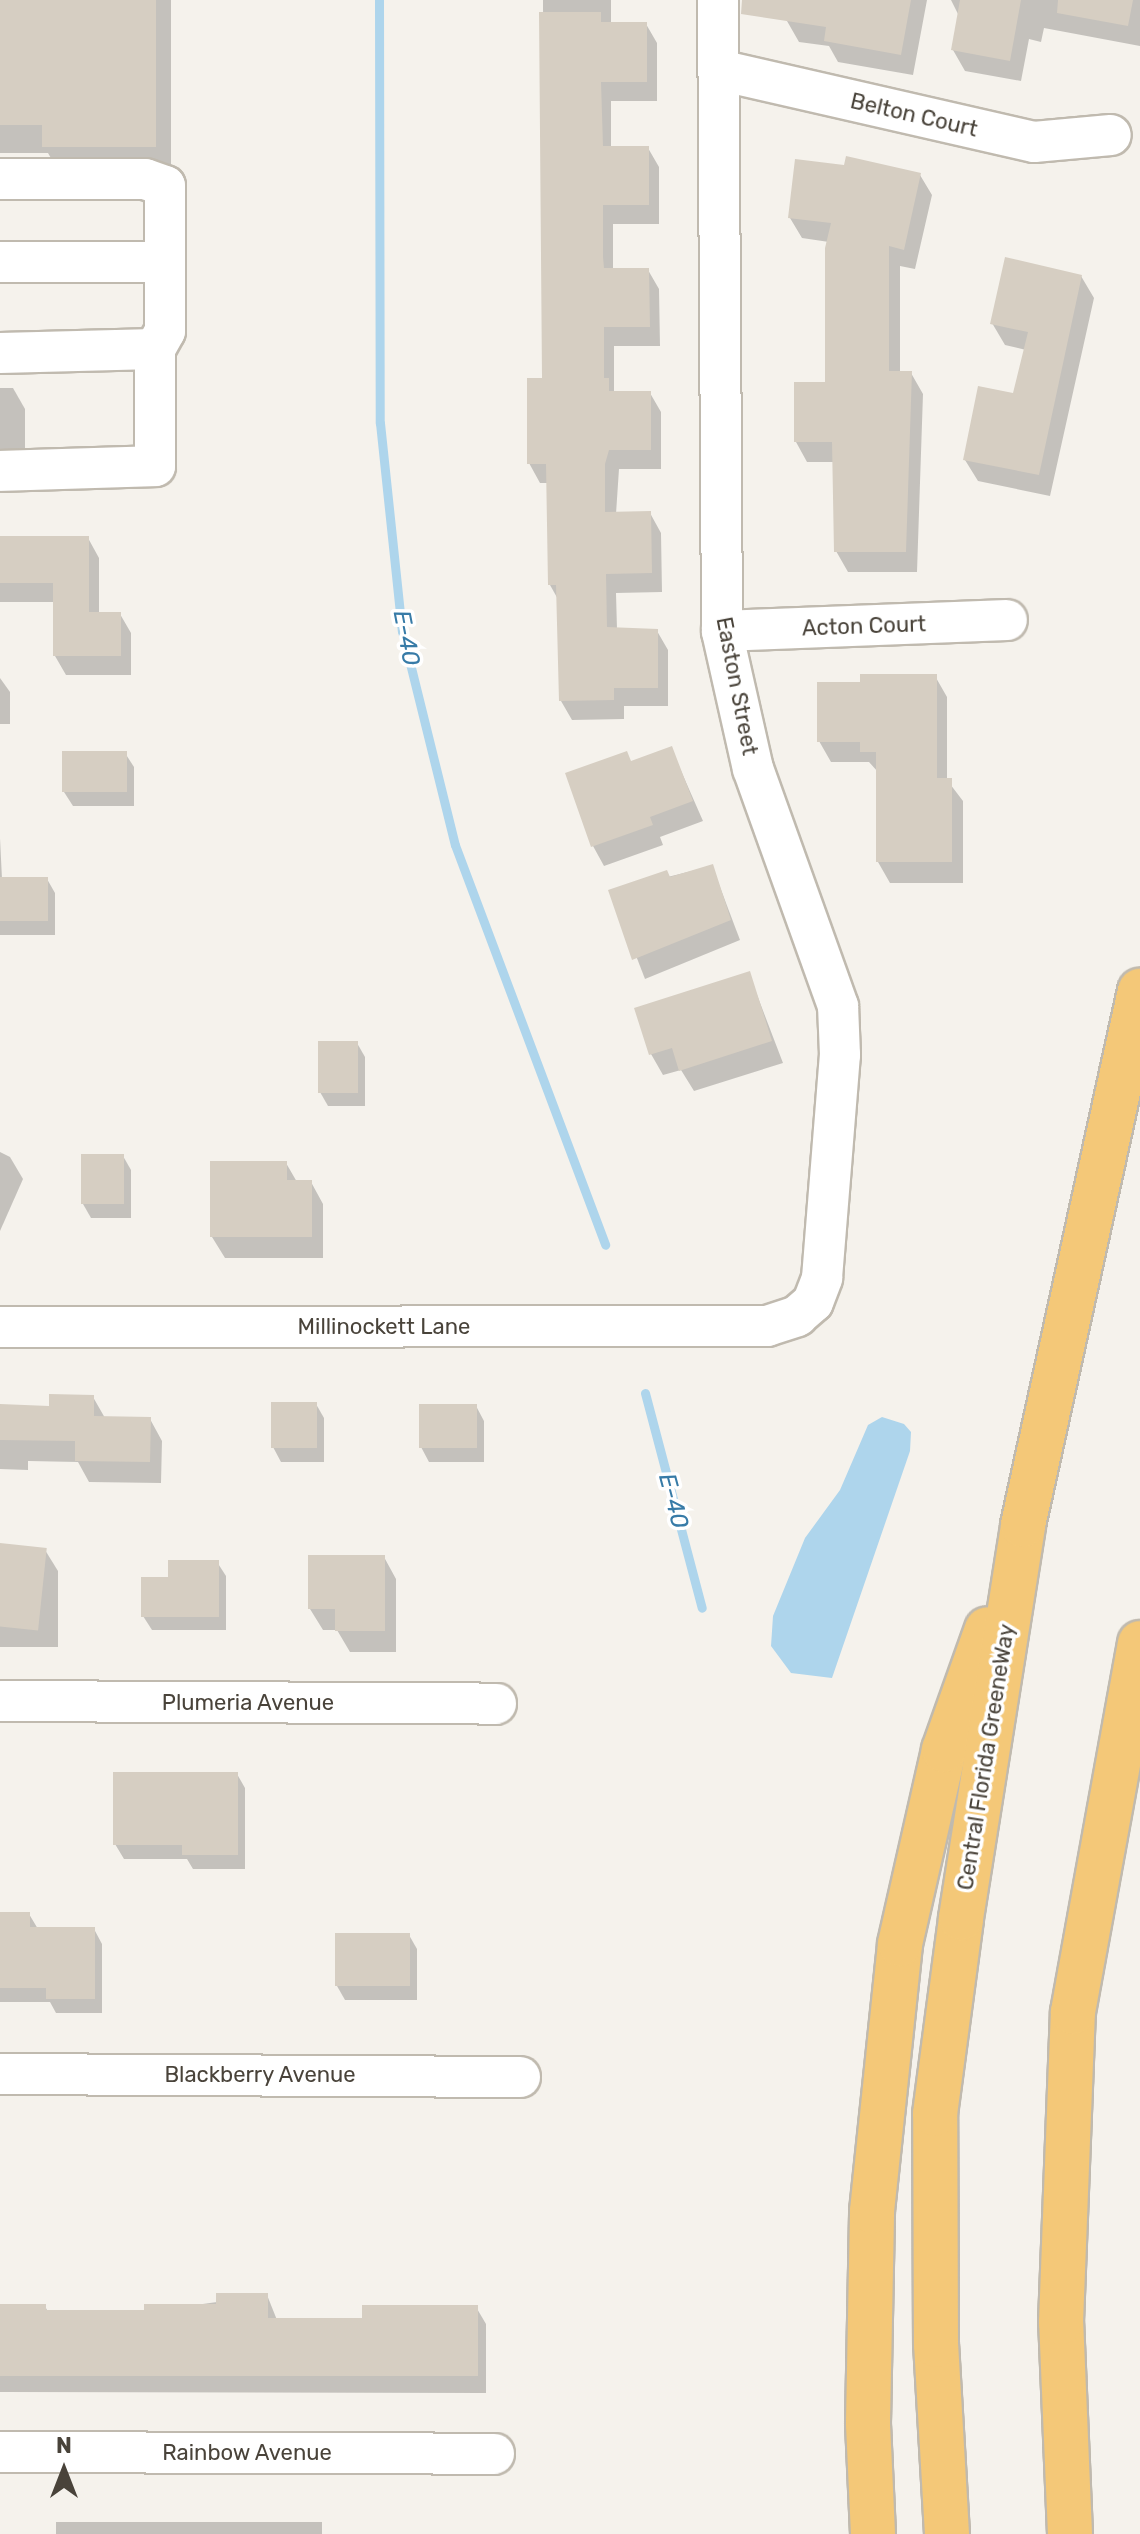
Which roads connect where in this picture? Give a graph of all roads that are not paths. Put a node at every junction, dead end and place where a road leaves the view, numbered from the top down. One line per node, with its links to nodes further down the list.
1 (718, 0): 2 (street, Easton Street)
2 (719, 70): 3 (street, Belton Court); 11 (street, Easton Street)
3 (1111, 135)
4 (0, 179): 6 (street)
5 (0, 262): 6 (street)
6 (165, 262): 7 (street)
7 (155, 349): 8 (street); 9 (street)
8 (0, 353)
9 (0, 471)
10 (1007, 620): 11 (street, Acton Court)
11 (722, 631): 13 (street, Easton Street)
12 (1140, 991): 15 (highway, Central Florida GreeneWay)
13 (767, 1326): 14 (street, Millinockett Lane)
14 (0, 1327)
15 (1023, 1525): 23 (highway); 24 (highway, Central Florida GreeneWay)
16 (1140, 1643): 25 (highway)
17 (0, 1701): 18 (street, Plumeria Avenue)
18 (496, 1704)
19 (0, 2074): 20 (street, Blackberry Avenue)
20 (520, 2077)
21 (0, 2452): 22 (street, Rainbow Avenue)
22 (494, 2454)
23 (873, 2534)
24 (947, 2534)
25 (1070, 2534)

